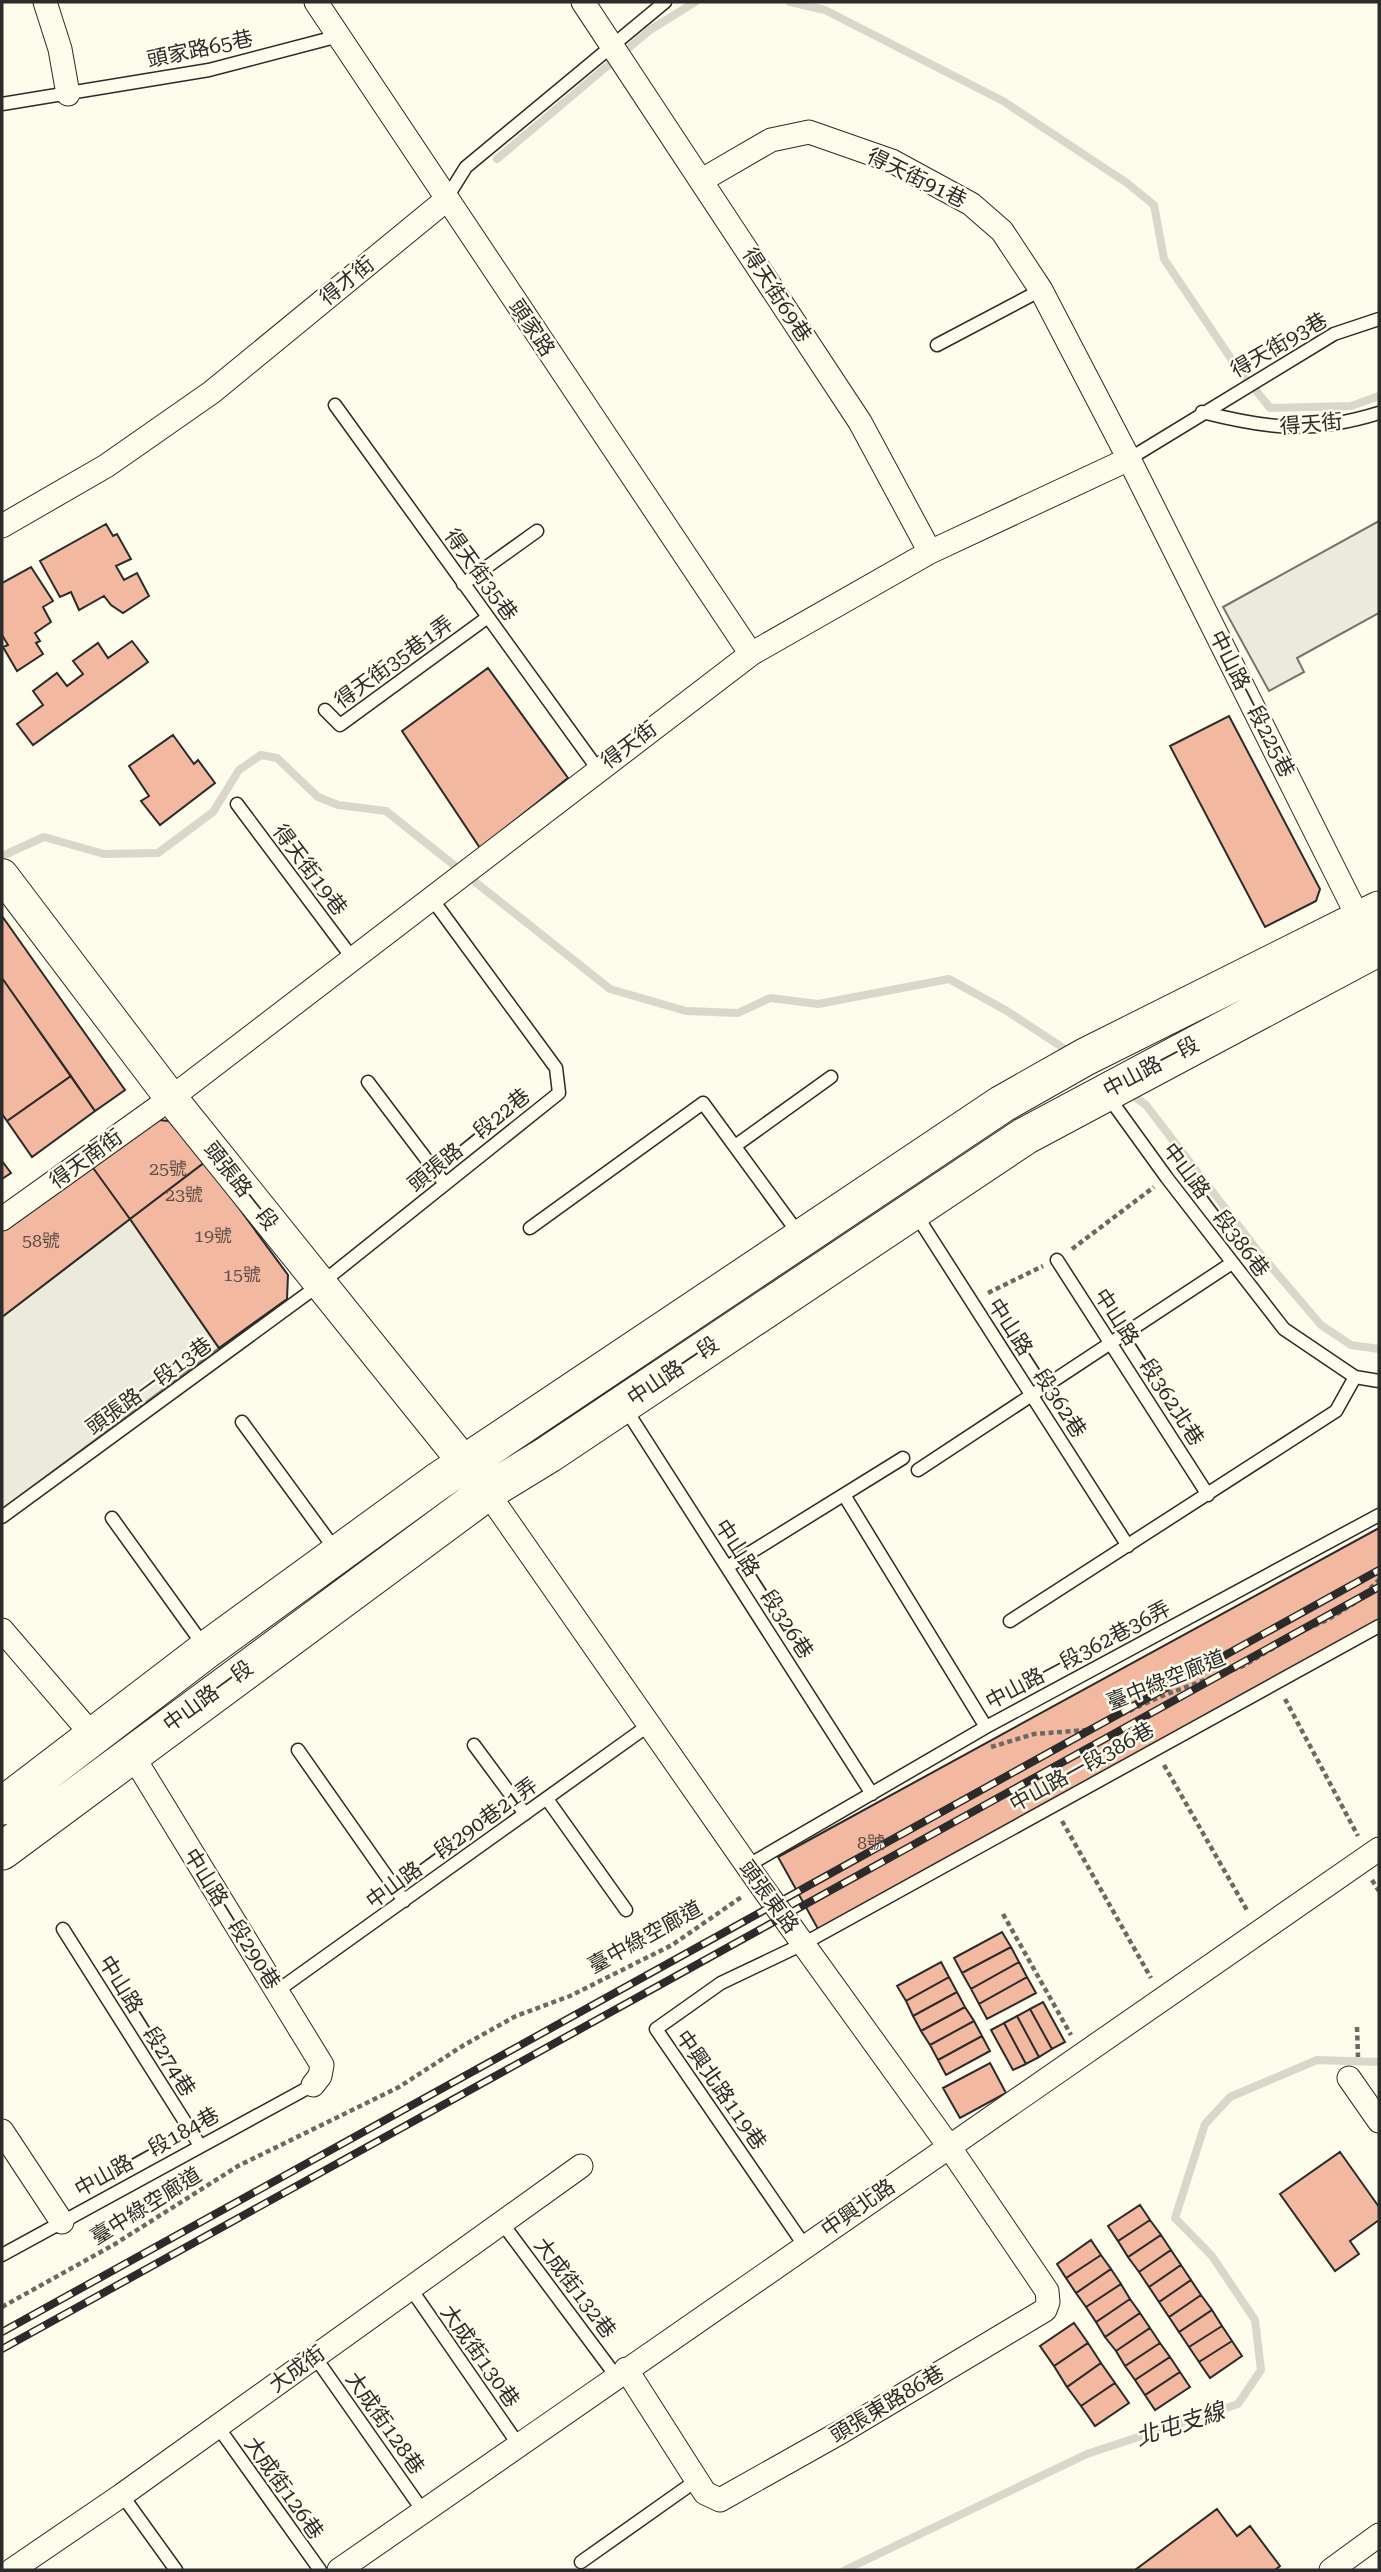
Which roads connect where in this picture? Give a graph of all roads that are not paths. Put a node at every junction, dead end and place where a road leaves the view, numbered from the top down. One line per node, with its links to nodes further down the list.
1 (45, 2): 7 (street)
2 (316, 2): 5 (street, 頭家路)
3 (583, 2): 6 (street, 得天街69巷)
4 (665, 2): 6 (lane, 得才街)
5 (339, 36): 7 (lane, 頭家路65巷); 10 (street, 頭家路)
6 (612, 46): 9 (street, 得天街69巷); 10 (lane, 得才街)
7 (68, 94): 8 (lane, 頭家路65巷)
8 (2, 104)
9 (702, 180): 11 (street, 得天街91巷); 20 (street, 得天街69巷)
10 (446, 200): 18 (street, 得才街); 23 (street, 頭家路)
11 (1041, 290): 13 (lane); 17 (street, 得天街91巷)
12 (1379, 319): 15 (lane, 得天街93巷)
13 (937, 345)
14 (335, 405): 21 (lane, 得天街35巷)
15 (1202, 412): 16 (lane, 得天街); 17 (lane, 得天街93巷)
16 (1379, 413)
17 (1129, 459): 20 (street, 得天街); 29 (street, 中山路一段225巷)
18 (2, 526)
19 (537, 531): 21 (lane)
20 (930, 552): 23 (street, 得天街)
21 (463, 584): 22 (lane, 得天街35巷)
22 (488, 617): 24 (lane, 得天街35巷1弄); 25 (lane, 得天街35巷)
23 (751, 654): 25 (street, 得天街)
24 (325, 710)
25 (597, 768): 28 (street, 得天街)
26 (237, 804): 30 (lane, 得天街19巷)
27 (2, 876): 34 (street, 頭張路一段)
28 (432, 899): 30 (street, 得天街); 36 (lane, 頭張路一段22巷)
29 (1374, 937): 33 (main road, 中山路一段); 40 (main road, 中山路一段)
30 (353, 959): 34 (street, 得天街)
31 (831, 1077): 35 (lane)
32 (369, 1082): 36 (lane)
33 (1104, 1092): 37 (main road, 中山路一段); 42 (lane, 中山路一段386巷)
34 (171, 1098): 38 (street, 得天南街); 43 (street, 頭張路一段)
35 (735, 1146): 39 (lane); 40 (lane)
36 (445, 1184): 43 (lane, 頭張路一段22巷)
37 (913, 1210): 47 (lane, 中山路一段362巷); 48 (main road, 中山路一段)
38 (2, 1219)
39 (530, 1228)
40 (803, 1240): 51 (main road, 中山路一段)
41 (1057, 1260): 44 (lane, 中山路一段362北巷)
42 (1232, 1263): 44 (lane); 45 (lane, 中山路一段386巷)
43 (319, 1285): 51 (street, 頭張路一段); 57 (lane, 頭張路一段13巷)
44 (1110, 1343): 47 (lane); 55 (lane, 中山路一段362北巷)
45 (1355, 1377): 46 (lane, 中山路一段386巷); 55 (lane)
46 (1379, 1381)
47 (1032, 1395): 52 (lane); 59 (lane, 中山路一段362巷)
48 (622, 1405): 53 (main road, 中山路一段); 61 (lane, 中山路一段326巷)
49 (242, 1422): 60 (lane)
50 (902, 1458): 54 (lane)
51 (466, 1462): 53 (street, 頭張路一段); 60 (main road, 中山路一段)
52 (918, 1470)
53 (487, 1492): 66 (street, 頭張東路); 71 (main road, 中山路一段)
54 (844, 1495): 61 (lane); 67 (lane)
55 (1208, 1495): 59 (lane)
56 (1379, 1515): 67 (lane, 中山路一段362巷36弄)
57 (2, 1517)
58 (113, 1518): 65 (lane)
59 (1128, 1546): 62 (lane)
60 (338, 1553): 65 (main road, 中山路一段)
61 (727, 1567): 72 (lane, 中山路一段326巷)
62 (1010, 1621)
63 (1379, 1626): 82 (lane, 中山路一段386巷)
64 (2, 1630): 68 (street)
65 (206, 1650): 68 (main road, 中山路一段)
66 (649, 1726): 73 (lane, 中山路一段290巷21弄); 78 (street, 頭張東路)
67 (986, 1727): 72 (lane, 中山路一段362巷36弄)
68 (94, 1737): 74 (main road, 中山路一段)
69 (474, 1745): 75 (lane)
70 (298, 1750): 79 (lane)
71 (131, 1753): 76 (main road, 中山路一段); 83 (street, 中山路一段290巷)
72 (873, 1794): 78 (lane, 中山路一段362巷36弄)
73 (547, 1799): 75 (lane, 中山路一段290巷21弄); 80 (lane)
74 (2, 1806)
75 (525, 1814): 79 (lane, 中山路一段290巷21弄)
76 (2, 1851)
77 (1374, 1852): 89 (street, 中興北路)
78 (753, 1875): 82 (street, 頭張東路)
79 (404, 1901): 83 (lane, 中山路一段290巷21弄)
80 (626, 1910)
81 (63, 1929): 88 (lane, 中山路一段274巷)
82 (803, 1944): 89 (street, 頭張東路); 93 (lane, 中興北路119巷)
83 (277, 1991): 85 (street, 中山路一段290巷)
84 (1354, 2069): 86 (street)
85 (313, 2085): 88 (lane, 中山路一段184巷)
86 (1379, 2121)
87 (2, 2131): 91 (street)
88 (199, 2144): 91 (lane, 中山路一段184巷)
89 (948, 2145): 93 (street, 中興北路); 96 (street, 頭張東路)
90 (581, 2166): 92 (street, 大成街)
91 (62, 2222): 94 (lane, 中山路一段184巷)
92 (502, 2223): 95 (street, 大成街); 98 (lane, 大成街132巷)
93 (804, 2245): 98 (street, 中興北路)
94 (2, 2255)
95 (411, 2289): 97 (street, 大成街); 100 (lane, 大成街130巷)
96 (1048, 2302): 101 (street, 頭張東路86巷)
97 (315, 2357): 99 (street, 大成街); 103 (lane, 大成街128巷)
98 (621, 2373): 100 (street, 中興北路); 101 (street)
99 (218, 2427): 102 (street, 大成街); 108 (lane, 大成街126巷)
100 (518, 2444): 103 (street, 中興北路)
101 (697, 2480): 105 (lane)
102 (122, 2495): 106 (street, 大成街); 107 (lane)
103 (423, 2511): 109 (street, 中興北路)
104 (1379, 2535): 110 (street)
105 (581, 2562)
106 (22, 2567)
107 (176, 2570)
108 (320, 2570)
109 (339, 2570)
110 (1331, 2570)

